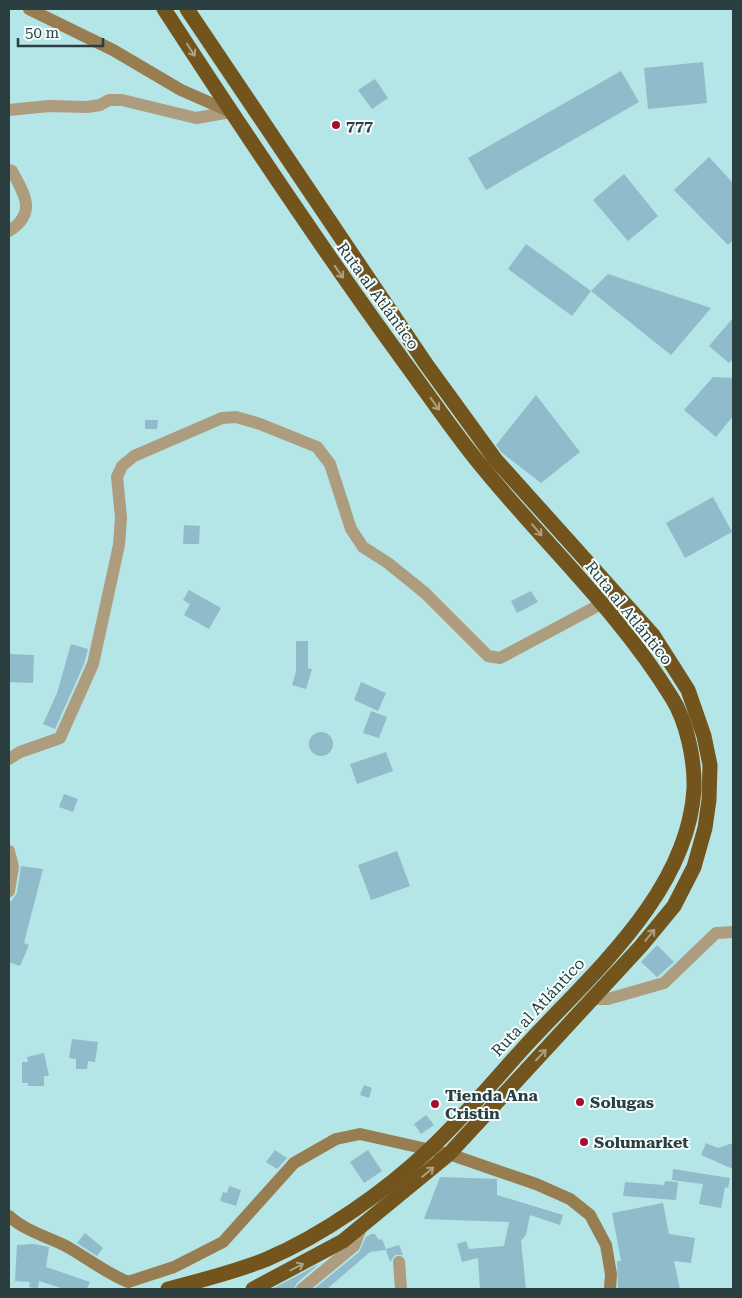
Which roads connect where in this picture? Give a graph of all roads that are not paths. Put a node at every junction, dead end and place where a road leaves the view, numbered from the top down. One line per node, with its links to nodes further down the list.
1 (29, 9): 5 (street)
2 (164, 9): 5 (highway, Ruta al Atlántico, one-way to 5)
3 (187, 9): 6 (highway, Ruta al Atlántico)
4 (9, 110): 5 (street)
5 (231, 112): 6 (highway); 8 (highway, Ruta al Atlántico)
6 (286, 158): 10 (highway, Ruta al Atlántico)
7 (9, 170): 9 (street)
8 (290, 201): 10 (highway); 11 (highway, Ruta al Atlántico, one-way to 11)
9 (9, 231)
10 (342, 236): 16 (highway, Ruta al Atlántico, one-way to 10)
11 (601, 604): 12 (street); 17 (highway, Ruta al Atlántico)
12 (9, 759)
13 (9, 851): 14 (street)
14 (9, 891)
15 (733, 932): 16 (street)
16 (592, 1000): 18 (highway, Ruta al Atlántico, one-way to 16)
17 (429, 1150): 18 (street); 19 (street); 22 (highway, Ruta al Atlántico)
18 (449, 1154): 20 (highway, Ruta al Atlántico, one-way to 18); 26 (street)
19 (9, 1216)
20 (362, 1228): 23 (highway, Ruta al Atlántico, one-way to 20); 24 (street)
21 (399, 1262): 25 (street)
22 (168, 1289)
23 (254, 1289)
24 (302, 1289)
25 (401, 1289)
26 (610, 1289)

